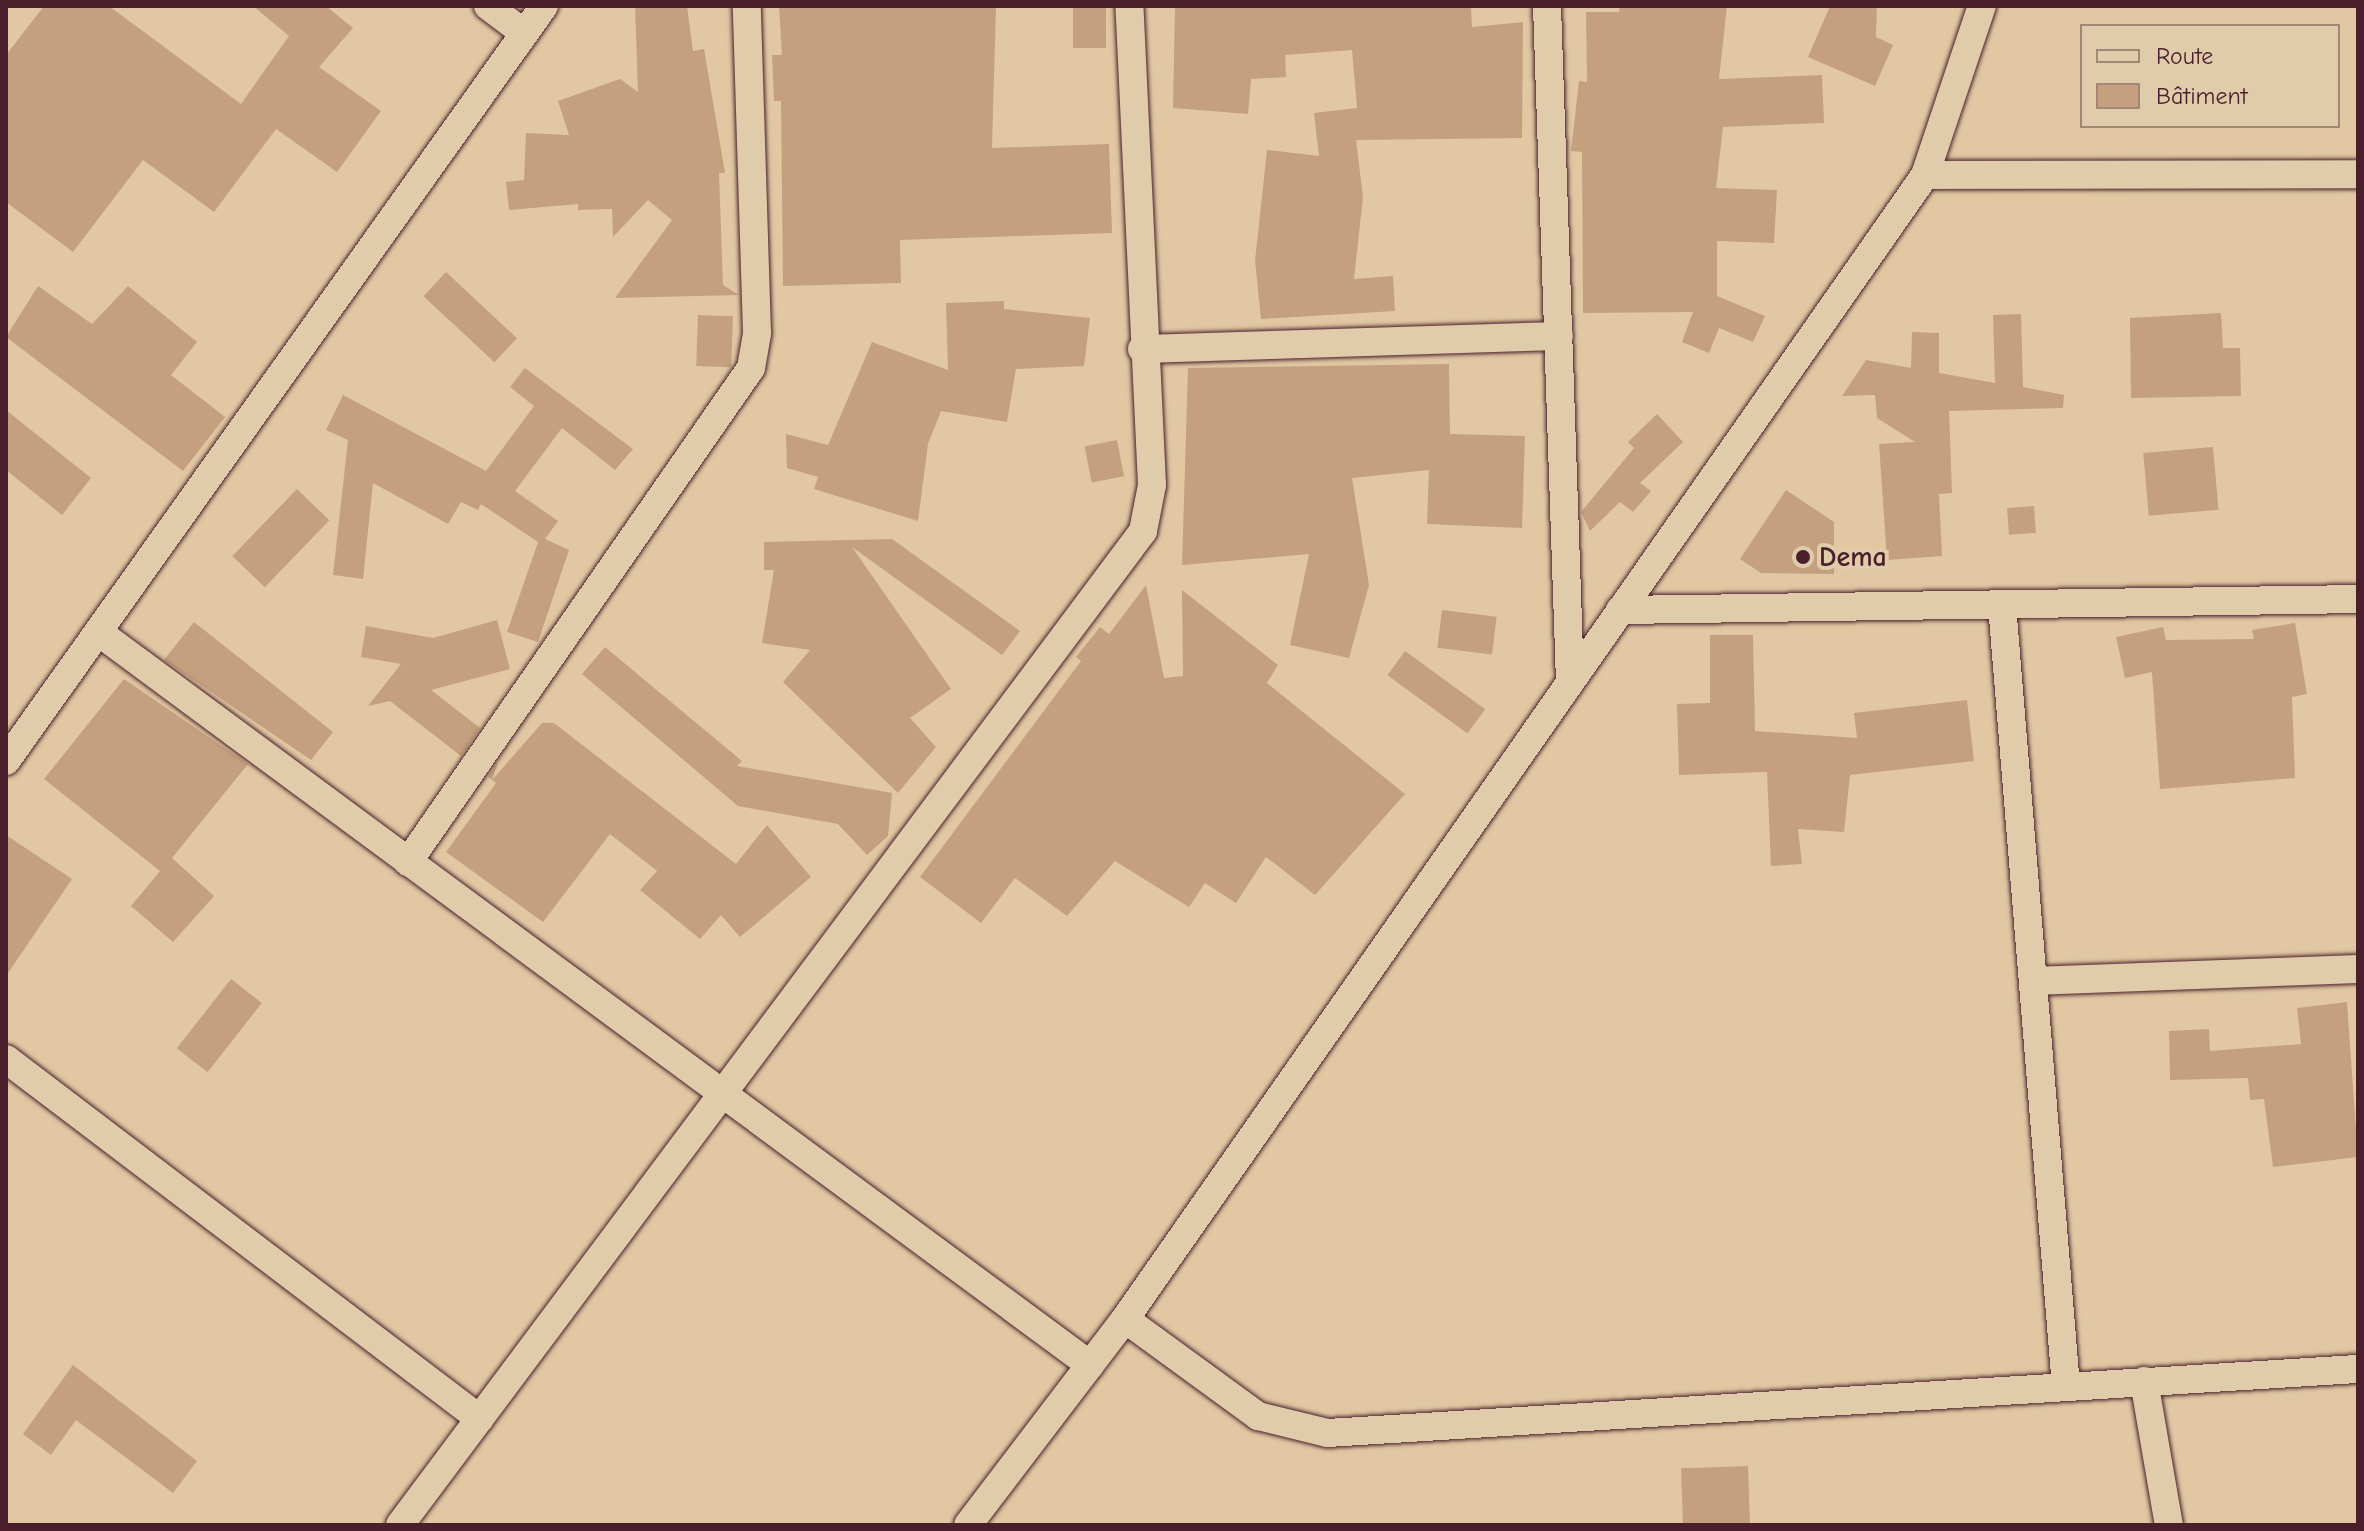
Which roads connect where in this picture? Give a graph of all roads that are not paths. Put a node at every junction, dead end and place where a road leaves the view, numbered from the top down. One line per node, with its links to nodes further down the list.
1 (488, 6): 7 (street)
2 (544, 6): 7 (street)
3 (747, 6): 18 (street)
4 (1129, 6): 11 (street)
5 (1547, 6): 10 (street)
6 (1982, 6): 9 (street)
7 (524, 33): 15 (street)
8 (2358, 174): 9 (street)
9 (1925, 175): 14 (street)
10 (1559, 336): 11 (street); 16 (street)
11 (1142, 349): 22 (street)
12 (2358, 599): 13 (street)
13 (2002, 605): 14 (street); 20 (street)
14 (1620, 610): 16 (street)
15 (101, 634): 17 (street); 18 (street)
16 (1570, 682): 23 (street)
17 (6, 761)
18 (408, 862): 22 (street)
19 (2358, 969): 20 (street)
20 (2033, 981): 27 (street)
21 (6, 1059): 28 (street)
22 (728, 1095): 24 (street); 28 (street)
23 (1125, 1319): 24 (street); 27 (street)
24 (1090, 1365): 30 (street)
25 (2358, 1369): 26 (street)
26 (2144, 1381): 27 (street); 31 (street)
27 (2066, 1386)
28 (480, 1419): 29 (street)
29 (400, 1525)
30 (968, 1525)
31 (2169, 1525)

